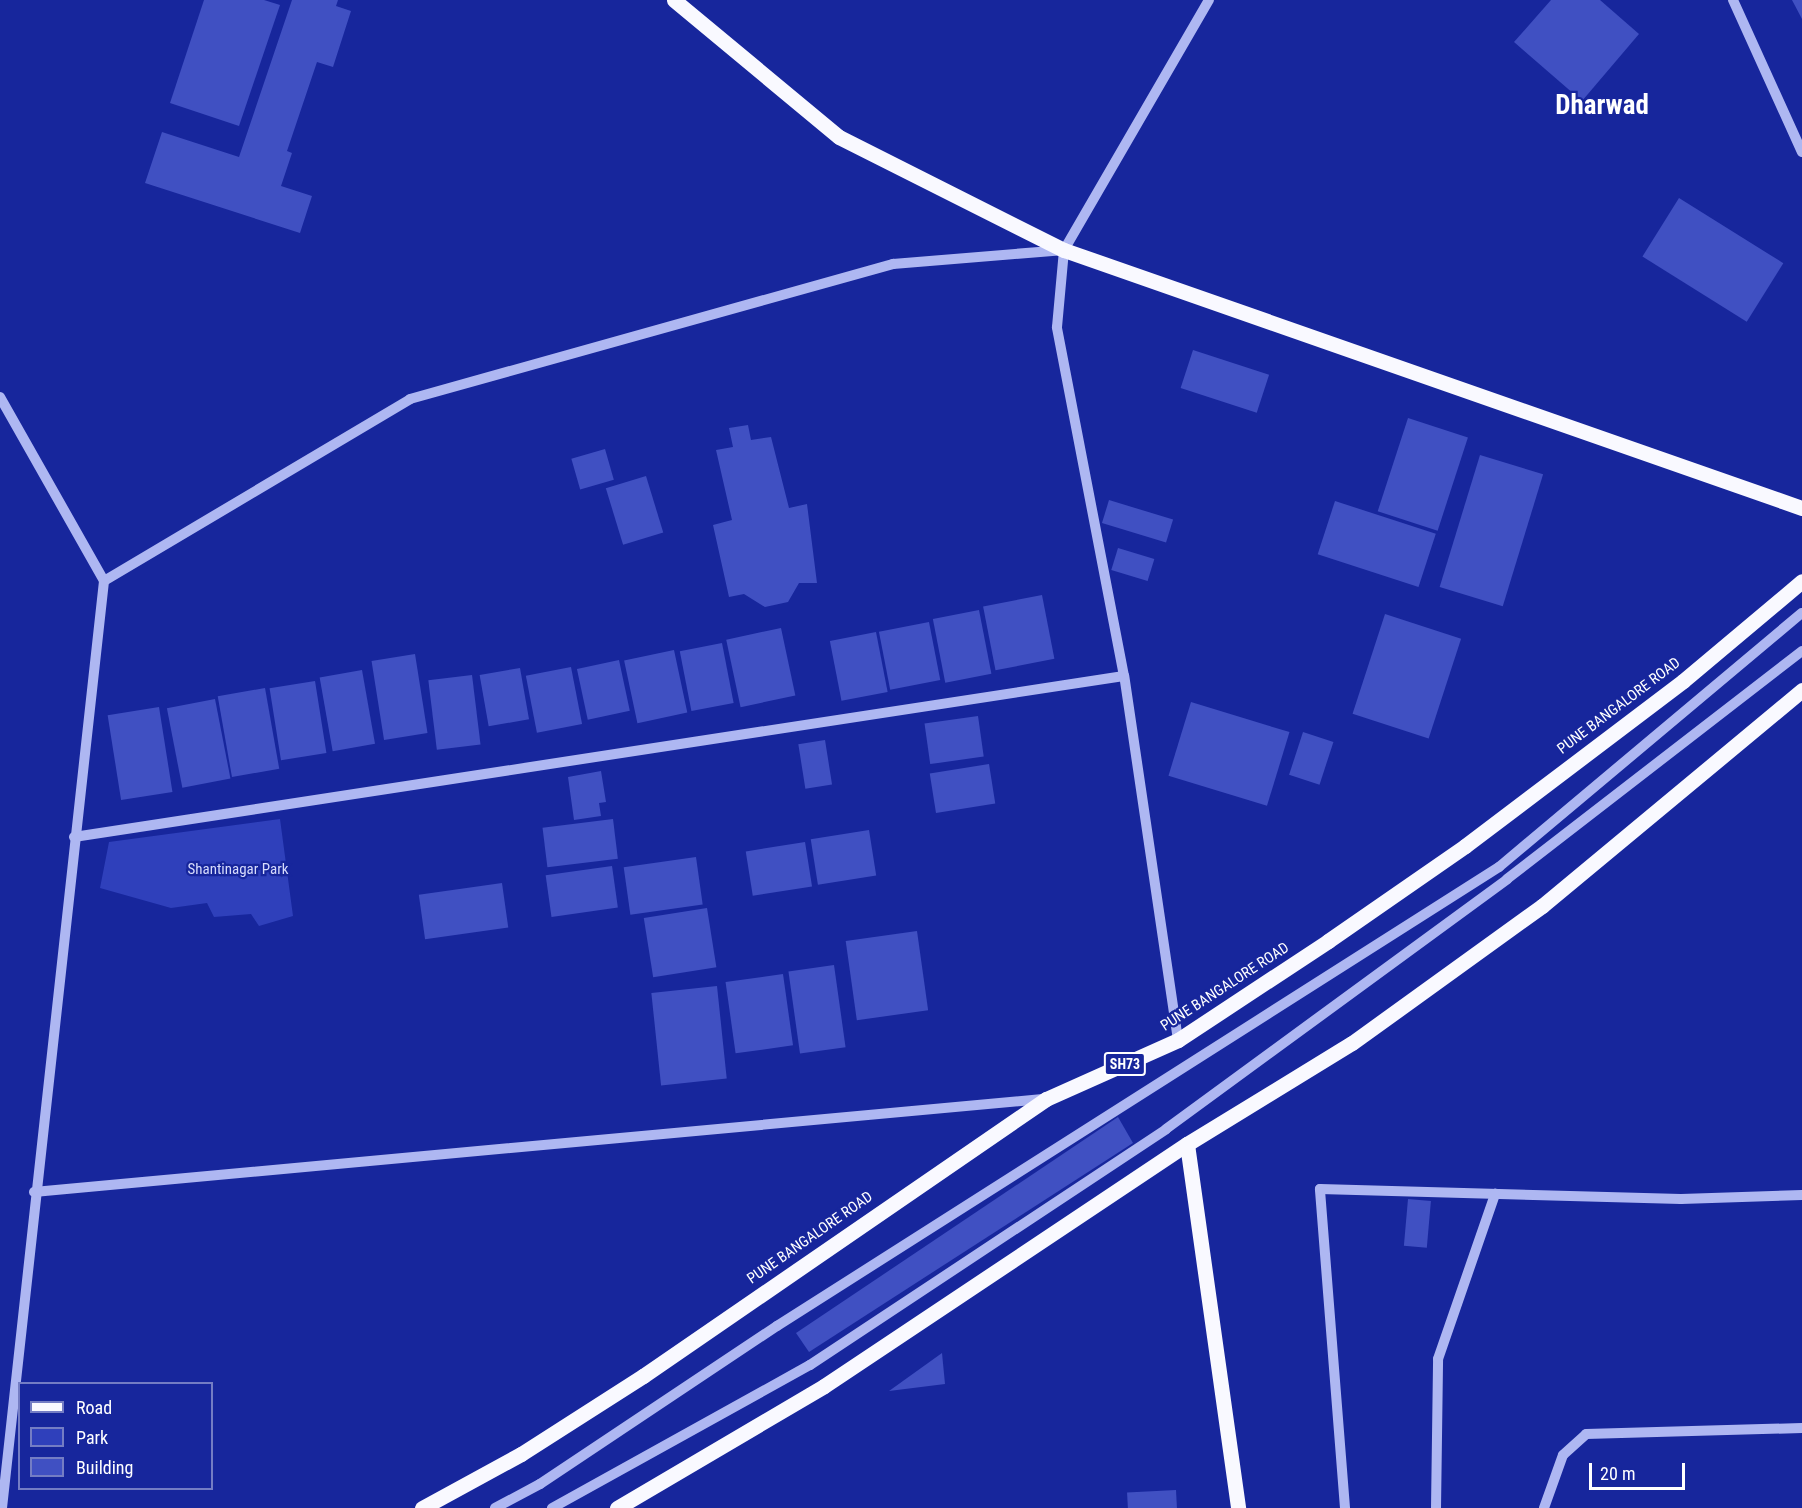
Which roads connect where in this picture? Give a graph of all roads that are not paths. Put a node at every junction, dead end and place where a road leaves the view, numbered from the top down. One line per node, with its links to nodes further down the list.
1 (674, 0): 5 (main road)
2 (1209, 0): 5 (street)
3 (1733, 0): 4 (street)
4 (1802, 152)
5 (1064, 250): 7 (main road); 8 (street); 12 (street)
6 (0, 397): 8 (street)
7 (1802, 508)
8 (104, 581): 14 (street)
9 (1802, 581): 15 (main road, PUNE BANGALORE ROAD / SH73)
10 (1802, 613): 24 (street)
11 (1802, 651): 25 (street)
12 (1124, 676): 14 (street); 15 (street)
13 (1802, 690): 17 (main road)
14 (74, 837): 18 (street)
15 (1178, 1040): 16 (main road, PUNE BANGALORE ROAD / SH73)
16 (1046, 1099): 18 (street); 23 (main road, PUNE BANGALORE ROAD / SH73)
17 (1187, 1144): 26 (main road); 27 (main road)
18 (34, 1192): 22 (street)
19 (1495, 1194): 20 (street); 28 (street); 29 (street)
20 (1802, 1195)
21 (1802, 1428): 30 (street)
22 (2, 1508)
23 (422, 1508)
24 (495, 1508)
25 (552, 1508)
26 (617, 1508)
27 (1238, 1508)
28 (1345, 1508)
29 (1436, 1508)
30 (1544, 1508)

